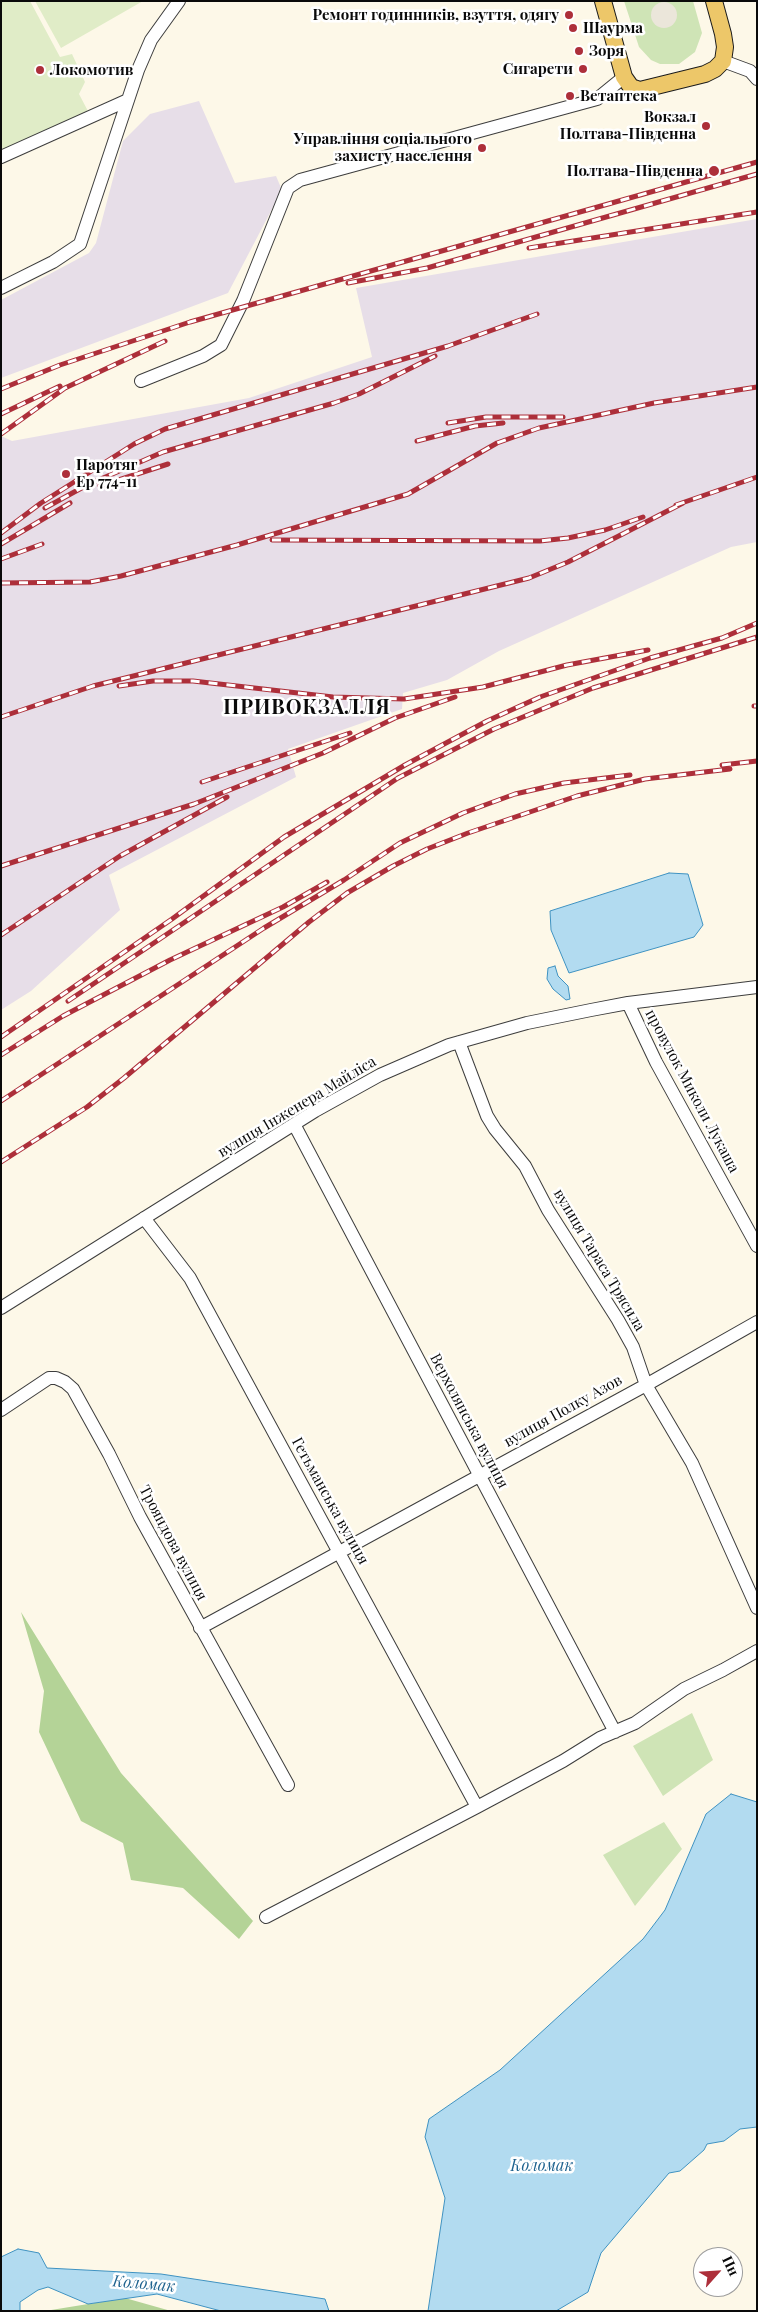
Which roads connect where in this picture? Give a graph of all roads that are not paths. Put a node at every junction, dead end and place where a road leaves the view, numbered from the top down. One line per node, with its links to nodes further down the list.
1 (180, 1): 7 (street)
2 (603, 1): 5 (main road)
3 (714, 1): 4 (main road)
4 (723, 61): 5 (main road); 6 (street)
5 (624, 78): 10 (street)
6 (757, 78)
7 (128, 100): 8 (street); 9 (street)
8 (1, 158)
9 (1, 288)
10 (141, 381)
11 (757, 987): 12 (street, вулиця Інженера Майліса)
12 (628, 1003): 13 (street, вулиця Інженера Майліса); 16 (street, провулок Миколи Лукаша)
13 (459, 1042): 14 (street, вулиця Інженера Майліса); 19 (street, вулиця Тараса Трясила)
14 (294, 1124): 15 (street, вулиця Інженера Майліса); 21 (street, Верхолянська вулиця)
15 (144, 1218): 17 (street, вулиця Інженера Майліса); 22 (street, Гетьманська вулиця)
16 (757, 1246)
17 (1, 1308)
18 (757, 1322): 19 (street, вулиця Полку Азов)
19 (646, 1385): 21 (street, вулиця Полку Азов); 23 (street, вулиця Тараса Трясила)
20 (1, 1410): 24 (street, Трояндова вулиця)
21 (480, 1476): 22 (street, вулиця Полку Азов); 26 (street, Верхолянська вулиця)
22 (339, 1551): 24 (street, вулиця Полку Азов); 28 (street, Гетьманська вулиця)
23 (757, 1608)
24 (200, 1628): 27 (street, Трояндова вулиця)
25 (757, 1651): 26 (street)
26 (615, 1732): 28 (street)
27 (288, 1785)
28 (478, 1807): 29 (street)
29 (266, 1917)

